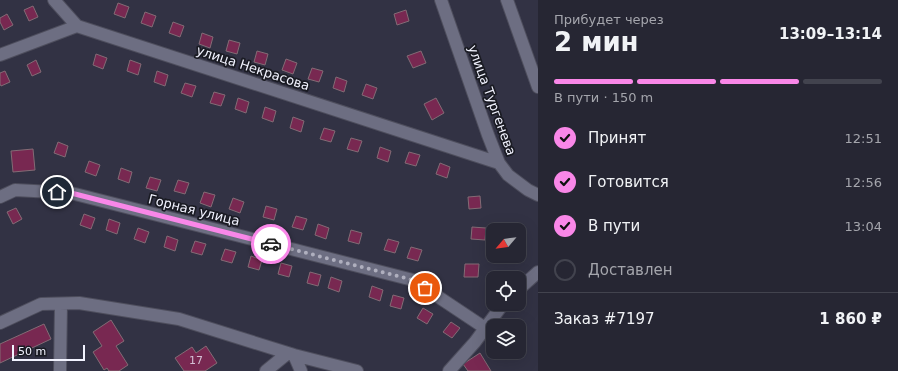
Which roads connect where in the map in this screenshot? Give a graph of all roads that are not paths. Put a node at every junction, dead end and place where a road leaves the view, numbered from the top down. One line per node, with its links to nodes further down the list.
1 (54, 0): 4 (street)
2 (441, 0): 7 (street, улица Тургенева)
3 (507, 0): 6 (street)
4 (77, 26): 5 (street); 7 (street, улица Некрасова)
5 (0, 55)
6 (538, 87)
7 (499, 163): 8 (street, улица Тургенева)
8 (538, 195)
9 (0, 197): 15 (street, Горная улица)
10 (538, 272): 11 (street)
11 (526, 283)
12 (61, 304): 14 (street); 16 (street); 17 (street)
13 (498, 311): 15 (street)
14 (0, 323)
15 (485, 328): 21 (street)
16 (291, 354): 18 (street); 19 (street); 20 (street)
17 (60, 371)
18 (266, 371)
19 (301, 371)
20 (357, 371)
21 (449, 371)

